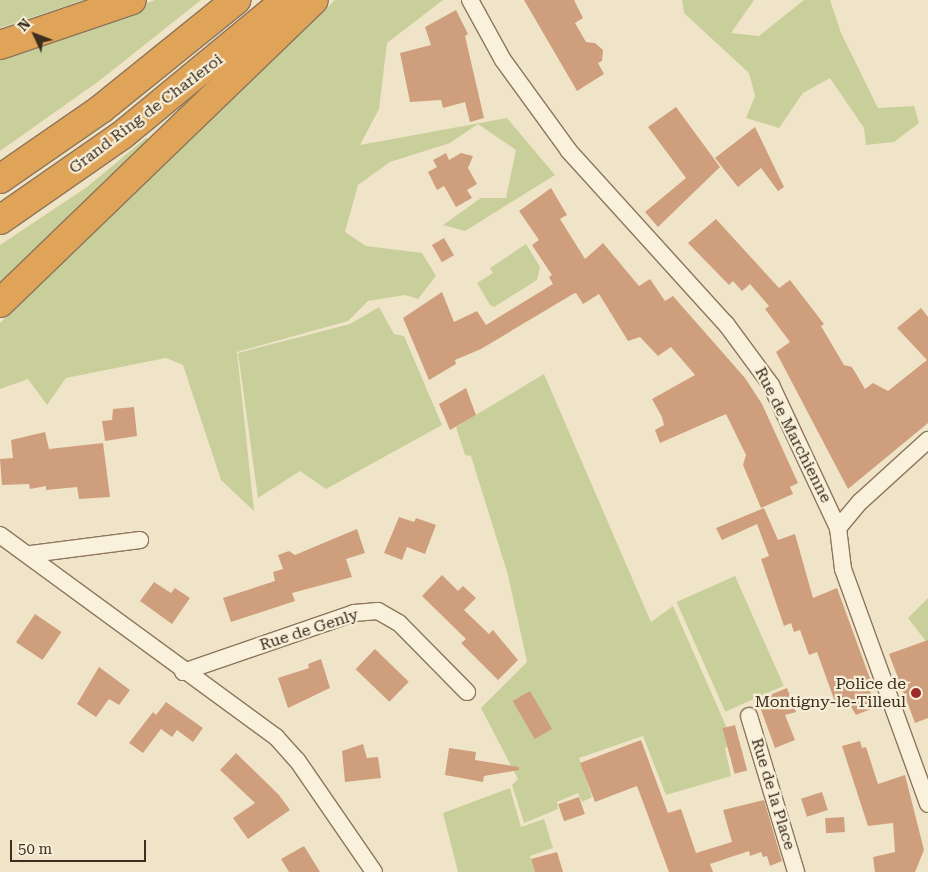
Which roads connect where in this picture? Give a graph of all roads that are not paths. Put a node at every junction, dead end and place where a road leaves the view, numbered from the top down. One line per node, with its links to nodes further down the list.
1 (132, 0): 6 (highway)
2 (236, 0): 7 (highway, Grand Ring de Charleroi)
3 (286, 0): 8 (highway, Grand Ring de Charleroi)
4 (314, 0): 9 (highway)
5 (470, 0): 11 (street, Rue de Marchienne)
6 (0, 45)
7 (0, 179)
8 (0, 220)
9 (0, 303)
10 (928, 440): 11 (street)
11 (838, 528): 18 (street, Rue de Marchienne)
12 (0, 535): 14 (street)
13 (140, 540): 14 (street)
14 (31, 554): 15 (street)
15 (183, 672): 16 (street, Rue de Genly); 19 (street)
16 (467, 692)
17 (749, 716): 20 (street, Rue de la Place)
18 (928, 804)
19 (374, 872)
20 (796, 872)

